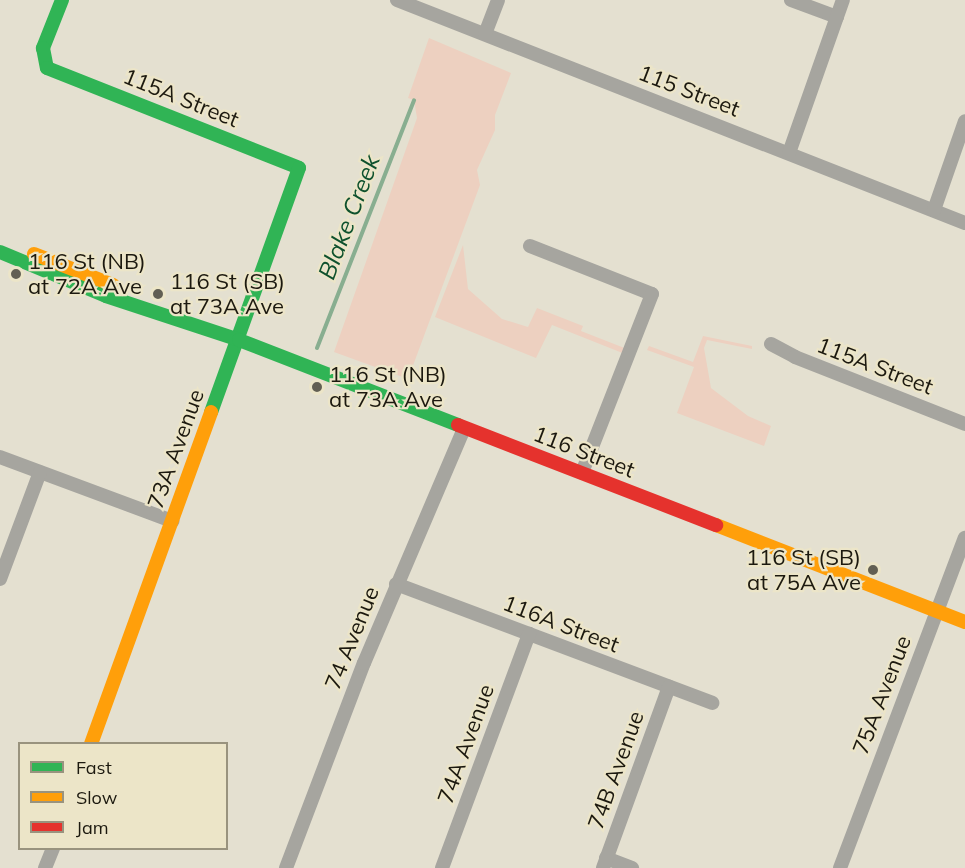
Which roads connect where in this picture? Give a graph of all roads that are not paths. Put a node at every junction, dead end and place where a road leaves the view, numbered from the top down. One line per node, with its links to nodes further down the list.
1 (62, 0): 10 (street, 115A Street)
2 (397, 0): 7 (street, 115 Street)
3 (498, 0): 7 (street)
4 (792, 0): 6 (street)
5 (843, 0): 6 (street)
6 (837, 17): 9 (street)
7 (485, 34): 9 (street, 115 Street)
8 (965, 121): 11 (street)
9 (789, 153): 11 (street, 115 Street)
10 (299, 168): 17 (street, 73A Avenue)
11 (934, 210): 12 (street, 115 Street)
12 (965, 223)
13 (0, 245): 16 (street, 116 Street)
14 (530, 246): 23 (street)
15 (0, 252): 16 (street, 116 Street)
16 (188, 321): 17 (street, 116 Street)
17 (239, 340): 20 (street, 116 Street); 24 (street, 73A Avenue)
18 (771, 344): 19 (street, 115A Street)
19 (965, 424)
20 (464, 428): 23 (street, 116 Street); 27 (street, 74 Avenue)
21 (0, 457): 22 (street)
22 (40, 472): 24 (street); 26 (street)
23 (582, 473): 28 (street, 116 Street)
24 (172, 521): 33 (street, 73A Avenue)
25 (965, 538): 28 (street, 75A Avenue)
26 (0, 579)
27 (396, 584): 30 (street, 116A Street); 37 (street, 74 Avenue)
28 (936, 611): 29 (street, 116 Street); 40 (street, 75A Avenue)
29 (965, 622)
30 (529, 634): 31 (street, 116A Street); 38 (street, 74A Avenue)
31 (669, 687): 32 (street, 116A Street); 35 (street, 74B Avenue)
32 (712, 703)
33 (92, 742)
34 (53, 850): 36 (street)
35 (604, 863): 39 (street)
36 (45, 868)
37 (286, 868)
38 (442, 868)
39 (632, 868)
40 (840, 868)

